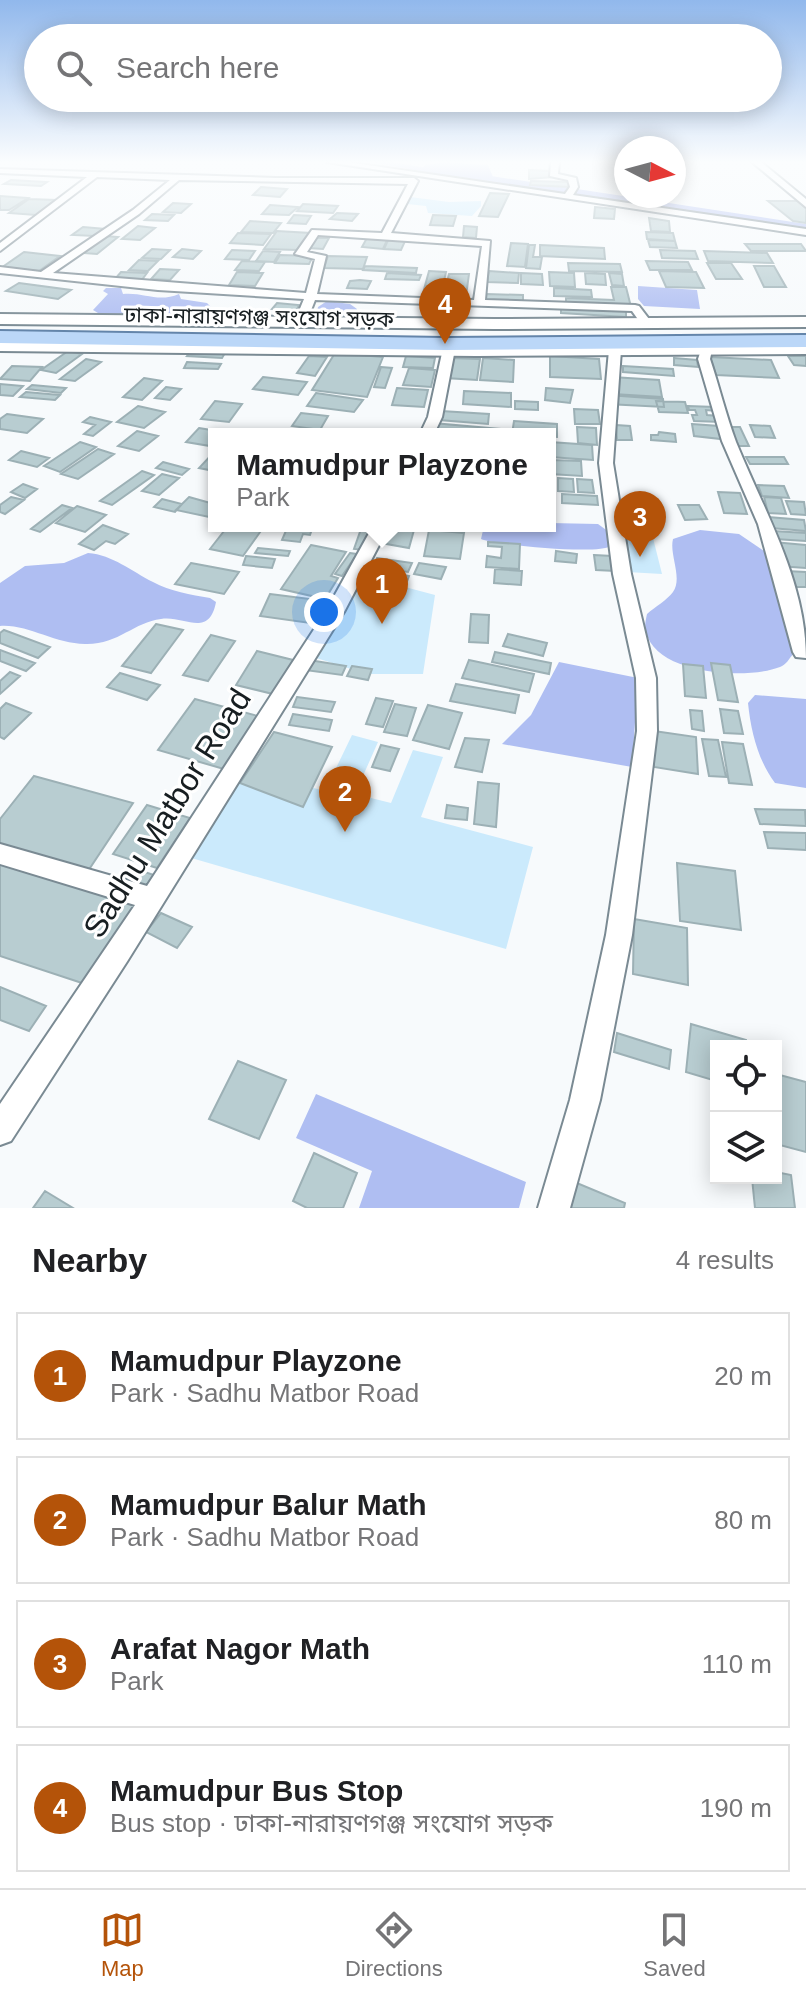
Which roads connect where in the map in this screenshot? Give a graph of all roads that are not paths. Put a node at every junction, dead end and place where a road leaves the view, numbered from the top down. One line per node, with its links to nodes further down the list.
1 (38, 218): 7 (street)
2 (126, 218): 9 (street)
3 (394, 218): 6 (street)
4 (713, 218): 5 (street)
5 (806, 232)
6 (385, 236): 10 (street); 11 (street)
7 (0, 248)
8 (0, 270): 9 (street)
9 (42, 276): 10 (street)
10 (310, 299): 11 (street); 14 (street)
11 (479, 304): 15 (street)
12 (0, 319): 14 (street)
13 (806, 322): 15 (street)
14 (300, 323): 16 (street)
15 (646, 323): 16 (street)
16 (412, 327): 17 (main road, ঢাকা-নারায়ণগঞ্জ সংযোগ সড়ক); 18 (main road, ঢাকা-নারায়ণগঞ্জ সংযোগ সড়ক)
17 (0, 328)
18 (806, 332)
19 (0, 337): 22 (main road, ঢাকা-নারায়ণগঞ্জ সংযোগ সড়ক)
20 (806, 341): 22 (main road, ঢাকা-নারায়ণগঞ্জ সংযোগ সড়ক)
21 (0, 346): 22 (street)
22 (450, 348): 24 (street); 26 (street)
23 (806, 349): 25 (street)
24 (615, 350): 25 (street); 32 (street)
25 (706, 350): 28 (street)
26 (430, 428)
27 (378, 532): 30 (street, Sadhu Matbor Road)
28 (803, 652)
29 (0, 854): 30 (street)
30 (153, 899): 31 (street, Sadhu Matbor Road)
31 (0, 1130)
32 (554, 1208)

